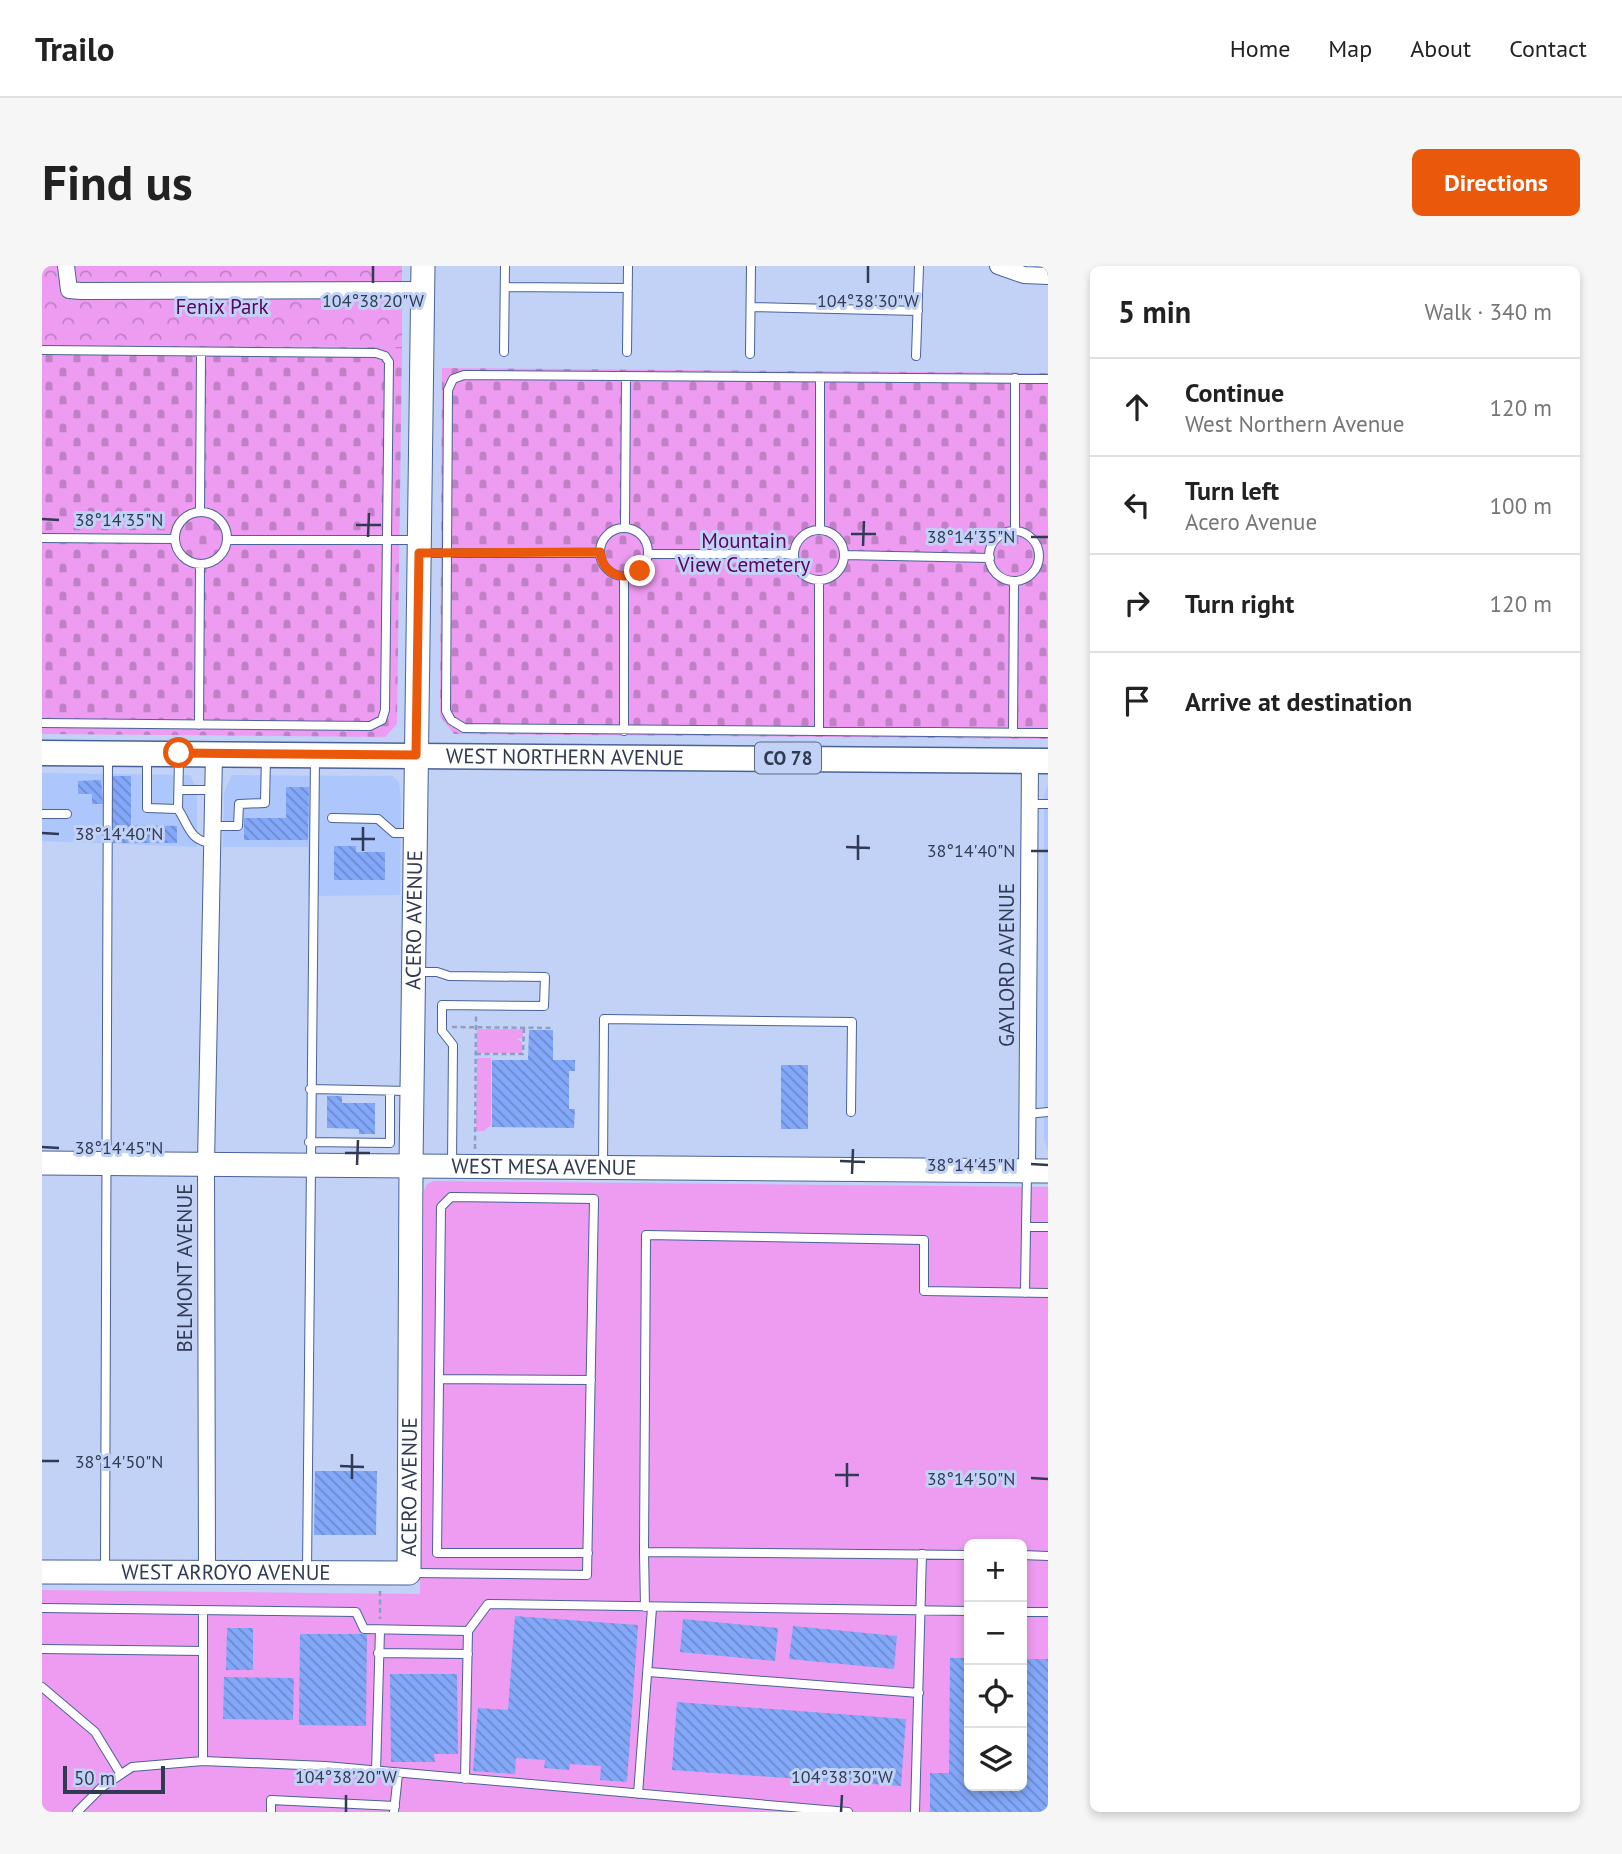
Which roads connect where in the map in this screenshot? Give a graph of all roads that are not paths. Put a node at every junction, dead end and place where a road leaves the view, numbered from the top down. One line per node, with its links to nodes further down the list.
1 (66, 266): 11 (street)
2 (424, 266): 11 (street, ACERO AVENUE)
3 (505, 266): 9 (lane)
4 (628, 266): 10 (lane)
5 (751, 266): 12 (lane)
6 (919, 266): 13 (lane)
7 (998, 266): 8 (street)
8 (1048, 276)
9 (505, 287): 10 (lane); 15 (lane)
10 (628, 288): 16 (lane)
11 (423, 290): 32 (street, ACERO AVENUE)
12 (751, 307): 13 (lane); 18 (lane)
13 (918, 311): 19 (lane)
14 (42, 350): 17 (lane)
15 (504, 352)
16 (627, 352)
17 (201, 353): 24 (lane); 31 (lane)
18 (750, 354)
19 (916, 356)
20 (625, 376): 21 (lane); 25 (lane); 34 (lane)
21 (820, 378): 22 (lane); 26 (lane)
22 (1016, 378): 23 (lane); 27 (lane)
23 (1048, 379)
24 (200, 512): 29 (lane); 30 (lane)
25 (625, 527): 33 (lane); 35 (lane)
26 (820, 530): 36 (lane); 37 (lane)
27 (1015, 531): 38 (lane); 39 (lane)
28 (42, 538): 29 (lane)
29 (175, 540): 40 (lane)
30 (227, 540): 31 (lane); 40 (lane)
31 (387, 540): 32 (lane); 45 (lane)
32 (419, 547): 34 (lane); 57 (street, ACERO AVENUE)
33 (600, 552): 34 (lane); 41 (lane)
34 (447, 553): 46 (lane)
35 (649, 554): 36 (lane); 41 (lane)
36 (794, 554): 42 (lane)
37 (845, 555): 39 (lane); 42 (lane)
38 (1044, 557): 43 (lane)
39 (989, 558): 43 (lane)
40 (200, 565): 45 (lane)
41 (624, 577): 46 (lane)
42 (820, 580): 47 (lane)
43 (1014, 581): 48 (lane)
44 (42, 723): 45 (lane)
45 (199, 724)
46 (624, 731): 47 (lane)
47 (819, 731): 48 (lane)
48 (1013, 733): 49 (lane)
49 (1048, 733)
50 (42, 752): 51 (main road, WEST NORTHERN AVENUE / CO 78)
51 (108, 753): 52 (main road, WEST NORTHERN AVENUE / CO 78); 78 (lane)
52 (147, 753): 53 (main road, WEST NORTHERN AVENUE / CO 78); 63 (lane)
53 (179, 753): 54 (main road, WEST NORTHERN AVENUE / CO 78); 59 (lane)
54 (215, 754): 55 (main road, WEST NORTHERN AVENUE / CO 78); 60 (street, BELMONT AVENUE)
55 (266, 754): 56 (main road, WEST NORTHERN AVENUE / CO 78); 67 (lane)
56 (315, 754): 57 (main road, WEST NORTHERN AVENUE / CO 78); 71 (lane)
57 (416, 755): 58 (main road, WEST NORTHERN AVENUE / CO 78); 68 (street, ACERO AVENUE)
58 (1039, 761): 61 (street, GAYLORD AVENUE)
59 (178, 790): 60 (lane); 63 (lane)
60 (214, 790): 67 (street, BELMONT AVENUE)
61 (1029, 804): 62 (lane); 74 (street, GAYLORD AVENUE)
62 (1048, 804)
63 (178, 809): 69 (lane)
64 (42, 814): 65 (lane)
65 (67, 814)
66 (332, 818): 68 (lane)
67 (213, 826): 69 (street, BELMONT AVENUE)
68 (415, 833): 70 (street, ACERO AVENUE)
69 (213, 844): 79 (street, BELMONT AVENUE)
70 (414, 971): 72 (street, ACERO AVENUE); 76 (lane)
71 (310, 1089): 72 (lane); 75 (lane)
72 (401, 1091): 75 (lane); 80 (street, ACERO AVENUE)
73 (851, 1112): 81 (lane)
74 (1044, 1114): 82 (street, GAYLORD AVENUE)
75 (309, 1154): 79 (street, WEST MESA AVENUE); 80 (street, WEST MESA AVENUE); 99 (lane)
76 (452, 1158): 80 (street, WEST MESA AVENUE); 81 (street, WEST MESA AVENUE)
77 (42, 1163): 78 (street, WEST MESA AVENUE)
78 (106, 1163): 79 (street, WEST MESA AVENUE); 96 (lane)
79 (206, 1164): 97 (street, BELMONT AVENUE)
80 (411, 1165): 98 (street, ACERO AVENUE)
81 (603, 1166): 82 (street, WEST MESA AVENUE)
82 (1037, 1170): 83 (lane)
83 (1026, 1227): 84 (lane); 85 (lane)
84 (1048, 1227)
85 (1025, 1293): 86 (lane); 89 (lane)
86 (1048, 1293)
87 (439, 1378): 88 (lane); 88 (lane); 90 (lane)
88 (591, 1380): 90 (lane)
89 (644, 1552): 91 (lane); 100 (lane)
90 (588, 1553): 98 (lane)
91 (922, 1554): 92 (lane); 103 (lane)
92 (964, 1555)
93 (1027, 1555): 94 (lane)
94 (1048, 1556)
95 (42, 1572): 96 (street, WEST ARROYO AVENUE)
96 (105, 1572): 97 (street, WEST ARROYO AVENUE)
97 (207, 1573): 99 (street, WEST ARROYO AVENUE)
98 (409, 1573): 99 (street, WEST ARROYO AVENUE)
99 (307, 1574)
100 (649, 1607): 103 (lane); 108 (lane); 113 (lane)
101 (42, 1608): 102 (lane)
102 (203, 1610): 107 (lane); 110 (lane)
103 (922, 1611): 104 (lane); 115 (lane)
104 (964, 1611)
105 (1027, 1612): 106 (lane)
106 (1048, 1612)
107 (380, 1629): 108 (lane); 111 (lane)
108 (468, 1631): 112 (lane)
109 (42, 1649): 110 (lane)
110 (203, 1651): 116 (lane)
111 (378, 1653): 112 (lane); 117 (lane)
112 (468, 1654): 120 (lane)
113 (649, 1672): 115 (lane); 121 (lane)
114 (42, 1687): 118 (lane)
115 (919, 1693): 126 (lane)
116 (203, 1761): 117 (lane); 118 (lane)
117 (376, 1772): 119 (lane)
118 (120, 1773): 123 (lane)
119 (398, 1774): 120 (lane); 122 (lane)
120 (465, 1779): 121 (lane)
121 (638, 1794): 125 (lane)
122 (395, 1809): 124 (lane)
123 (78, 1812)
124 (271, 1812)
125 (848, 1812)
126 (915, 1812)

